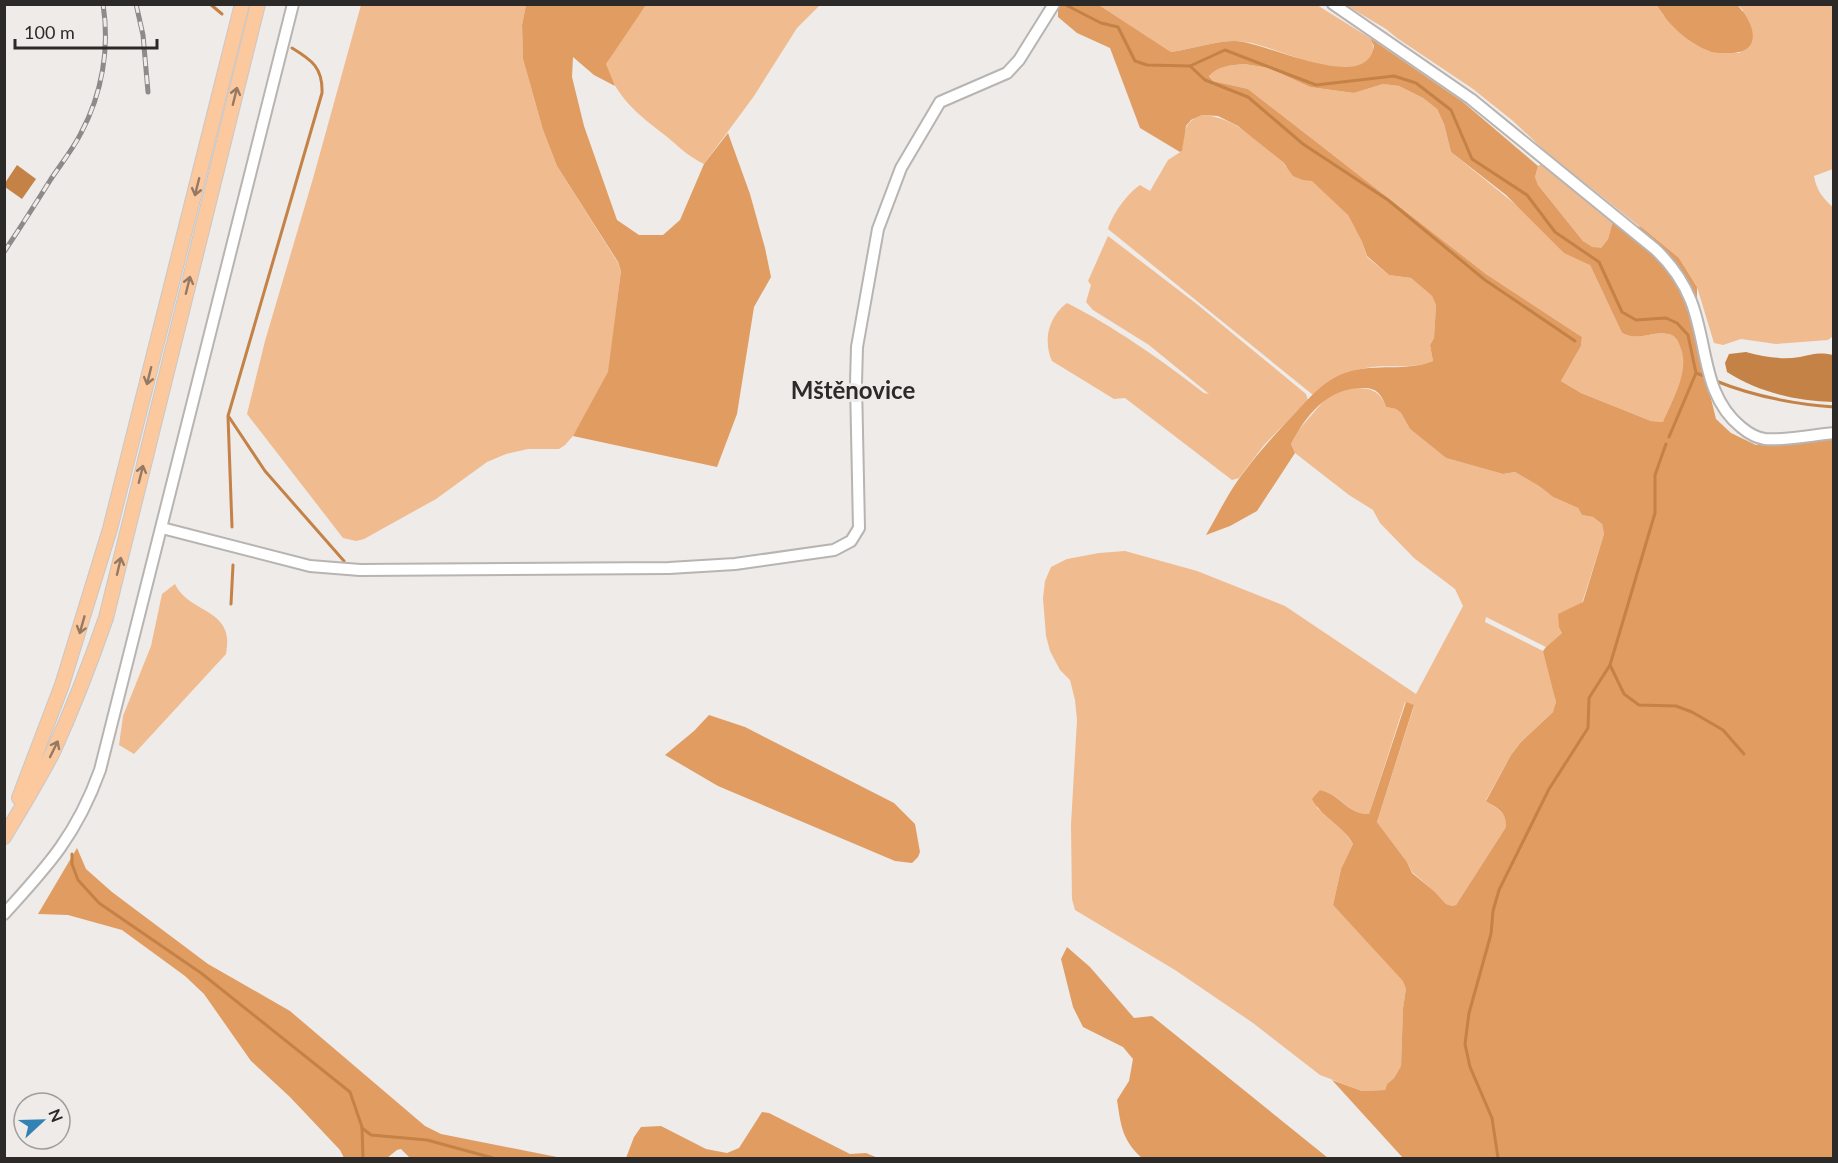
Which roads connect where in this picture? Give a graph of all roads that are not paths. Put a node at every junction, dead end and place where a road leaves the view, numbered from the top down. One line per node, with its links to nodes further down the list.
1 (242, 4): 8 (highway, one-way to 8)
2 (258, 4): 8 (highway, one-way to 2)
3 (293, 4): 7 (street)
4 (1333, 4): 6 (street)
5 (1052, 8): 7 (street)
6 (1833, 433)
7 (162, 528): 9 (street)
8 (4, 835)
9 (4, 915)

